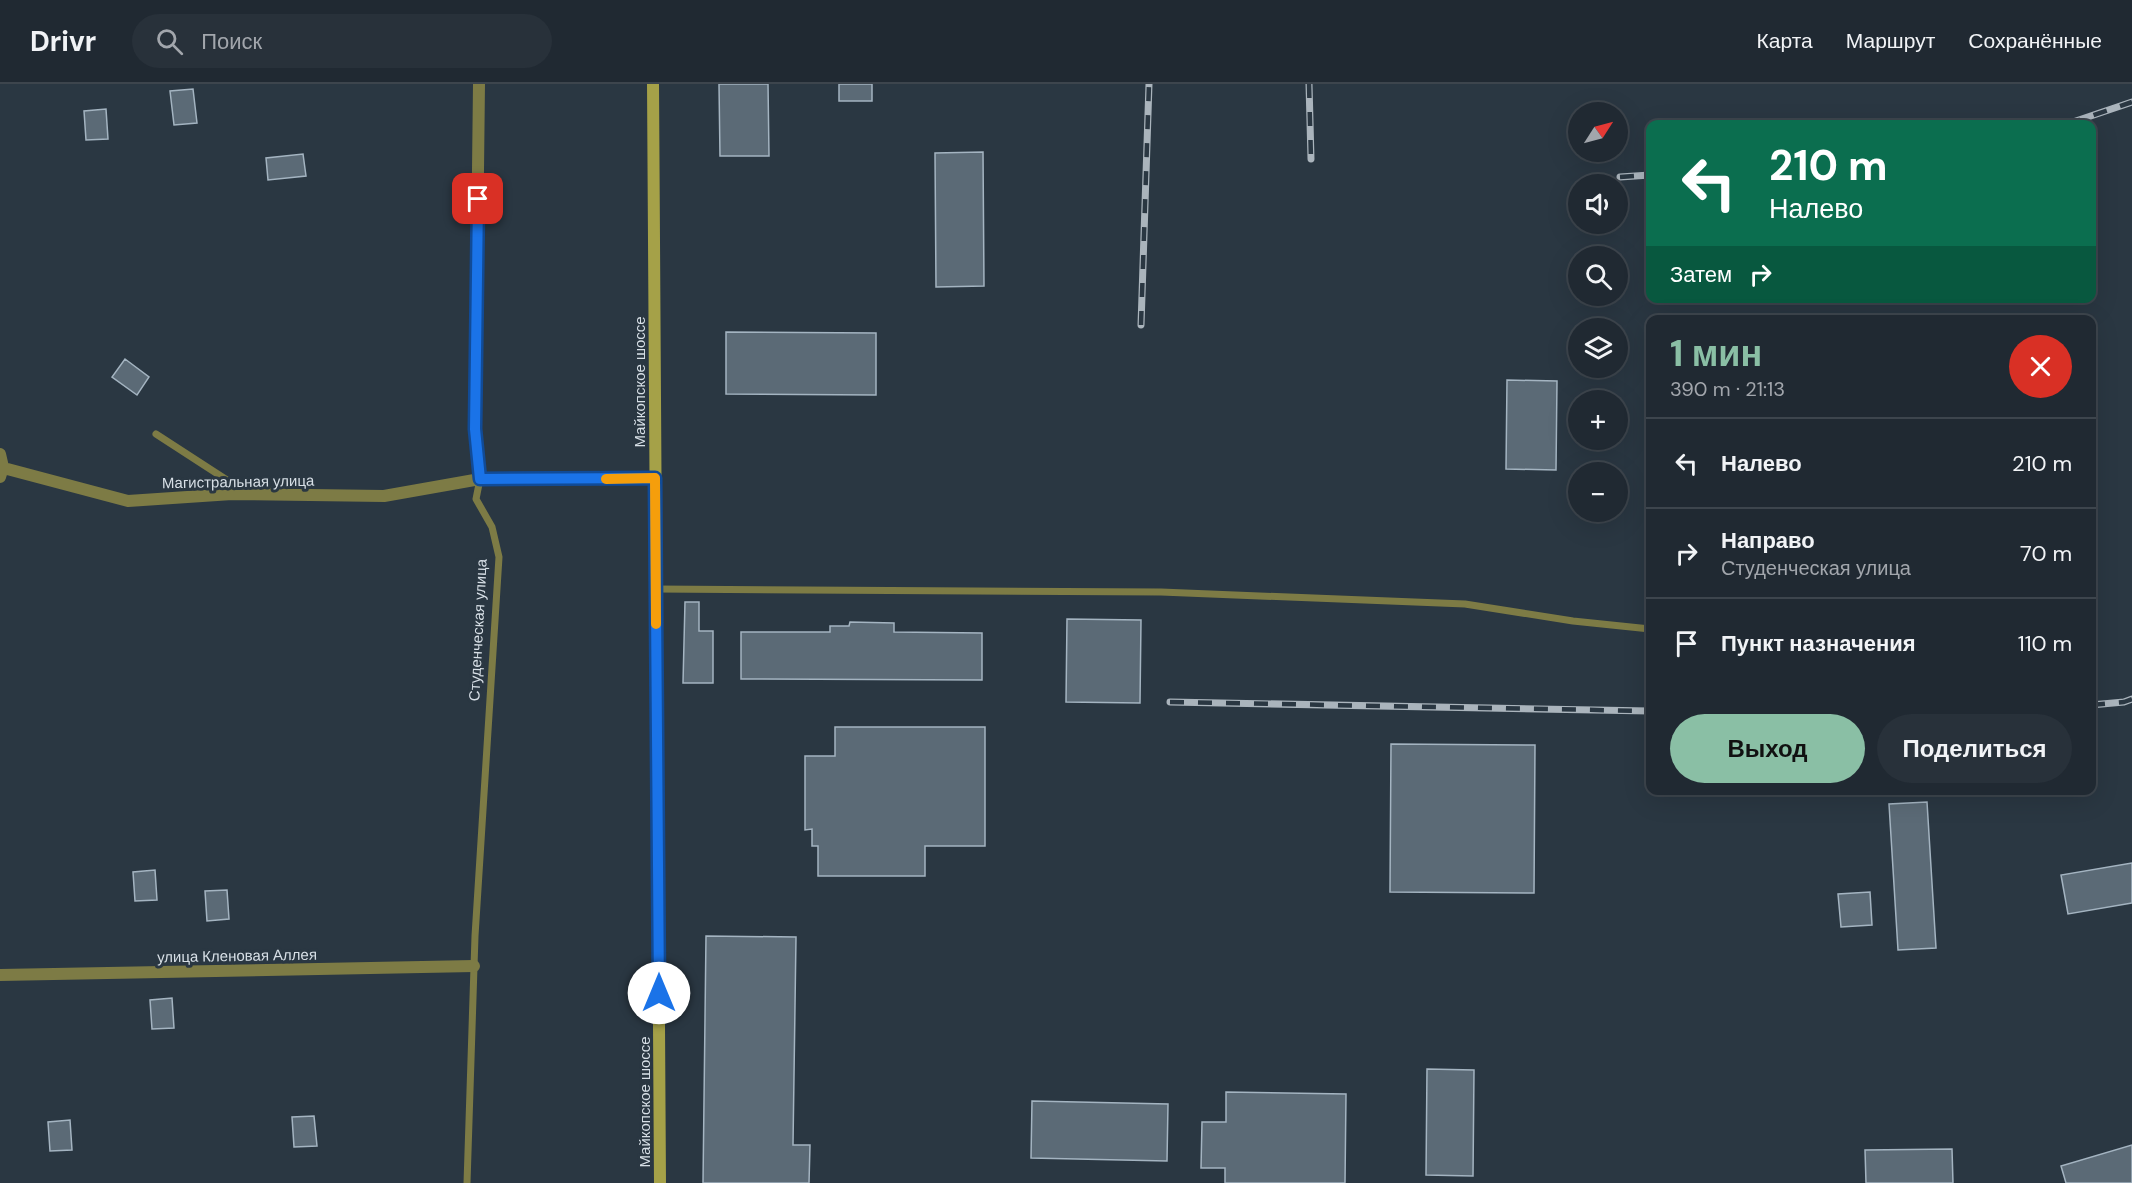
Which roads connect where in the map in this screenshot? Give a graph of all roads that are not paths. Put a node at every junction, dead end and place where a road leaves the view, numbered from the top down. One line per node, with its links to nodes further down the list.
1 (479, 84): 7 (street, Студенческая улица)
2 (653, 84): 6 (street, Майкопское шоссе)
3 (156, 434): 8 (lane)
4 (0, 454): 5 (street)
5 (1, 470): 8 (street, Магистральная улица)
6 (655, 478): 7 (street, Магистральная улица); 9 (street, Майкопское шоссе)
7 (480, 479): 8 (street, Магистральная улица); 11 (lane, Студенческая улица)
8 (301, 496)
9 (656, 589): 10 (lane); 14 (street, Майкопское шоссе)
10 (1646, 629)
11 (474, 966): 12 (street, улица Кленовая Аллея); 13 (lane, Студенческая улица)
12 (0, 975)
13 (467, 1183)
14 (660, 1183)

